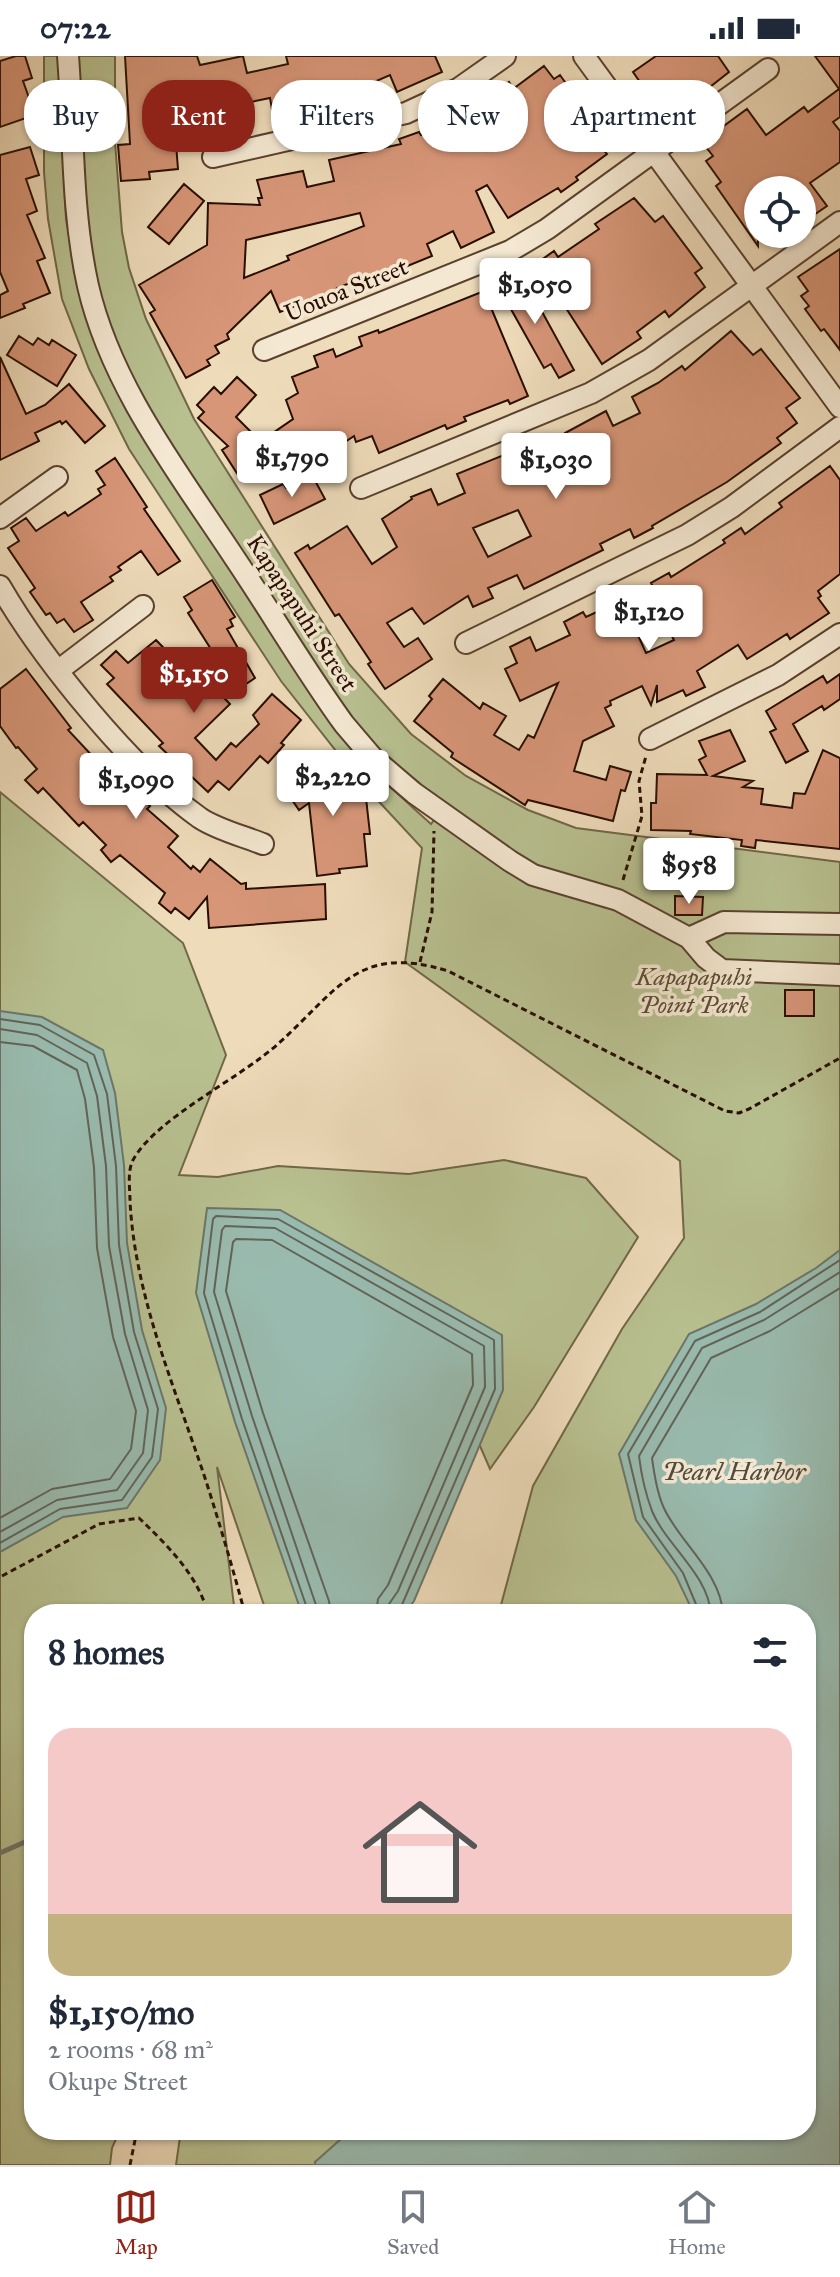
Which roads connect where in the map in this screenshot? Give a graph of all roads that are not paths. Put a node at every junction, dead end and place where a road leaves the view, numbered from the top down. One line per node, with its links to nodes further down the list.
1 (68, 56): 23 (street, Kapapapuhi Street)
2 (505, 56): 6 (street)
3 (584, 56): 5 (street)
4 (768, 69): 5 (street, Uouoa Street)
5 (654, 153): 8 (street); 9 (street, Uouoa Street)
6 (213, 157)
7 (840, 222): 8 (street)
8 (752, 286): 10 (street); 13 (street)
9 (264, 350)
10 (840, 407)
11 (840, 427): 18 (street)
12 (57, 477): 14 (street)
13 (361, 488)
14 (0, 518)
15 (0, 586): 19 (street)
16 (143, 606): 19 (street)
17 (840, 634): 20 (street)
18 (466, 643)
19 (59, 670): 21 (street)
20 (650, 739)
21 (263, 844)
22 (840, 924): 23 (street)
23 (689, 938): 24 (street, Kapapapuhi Street)
24 (840, 975)

